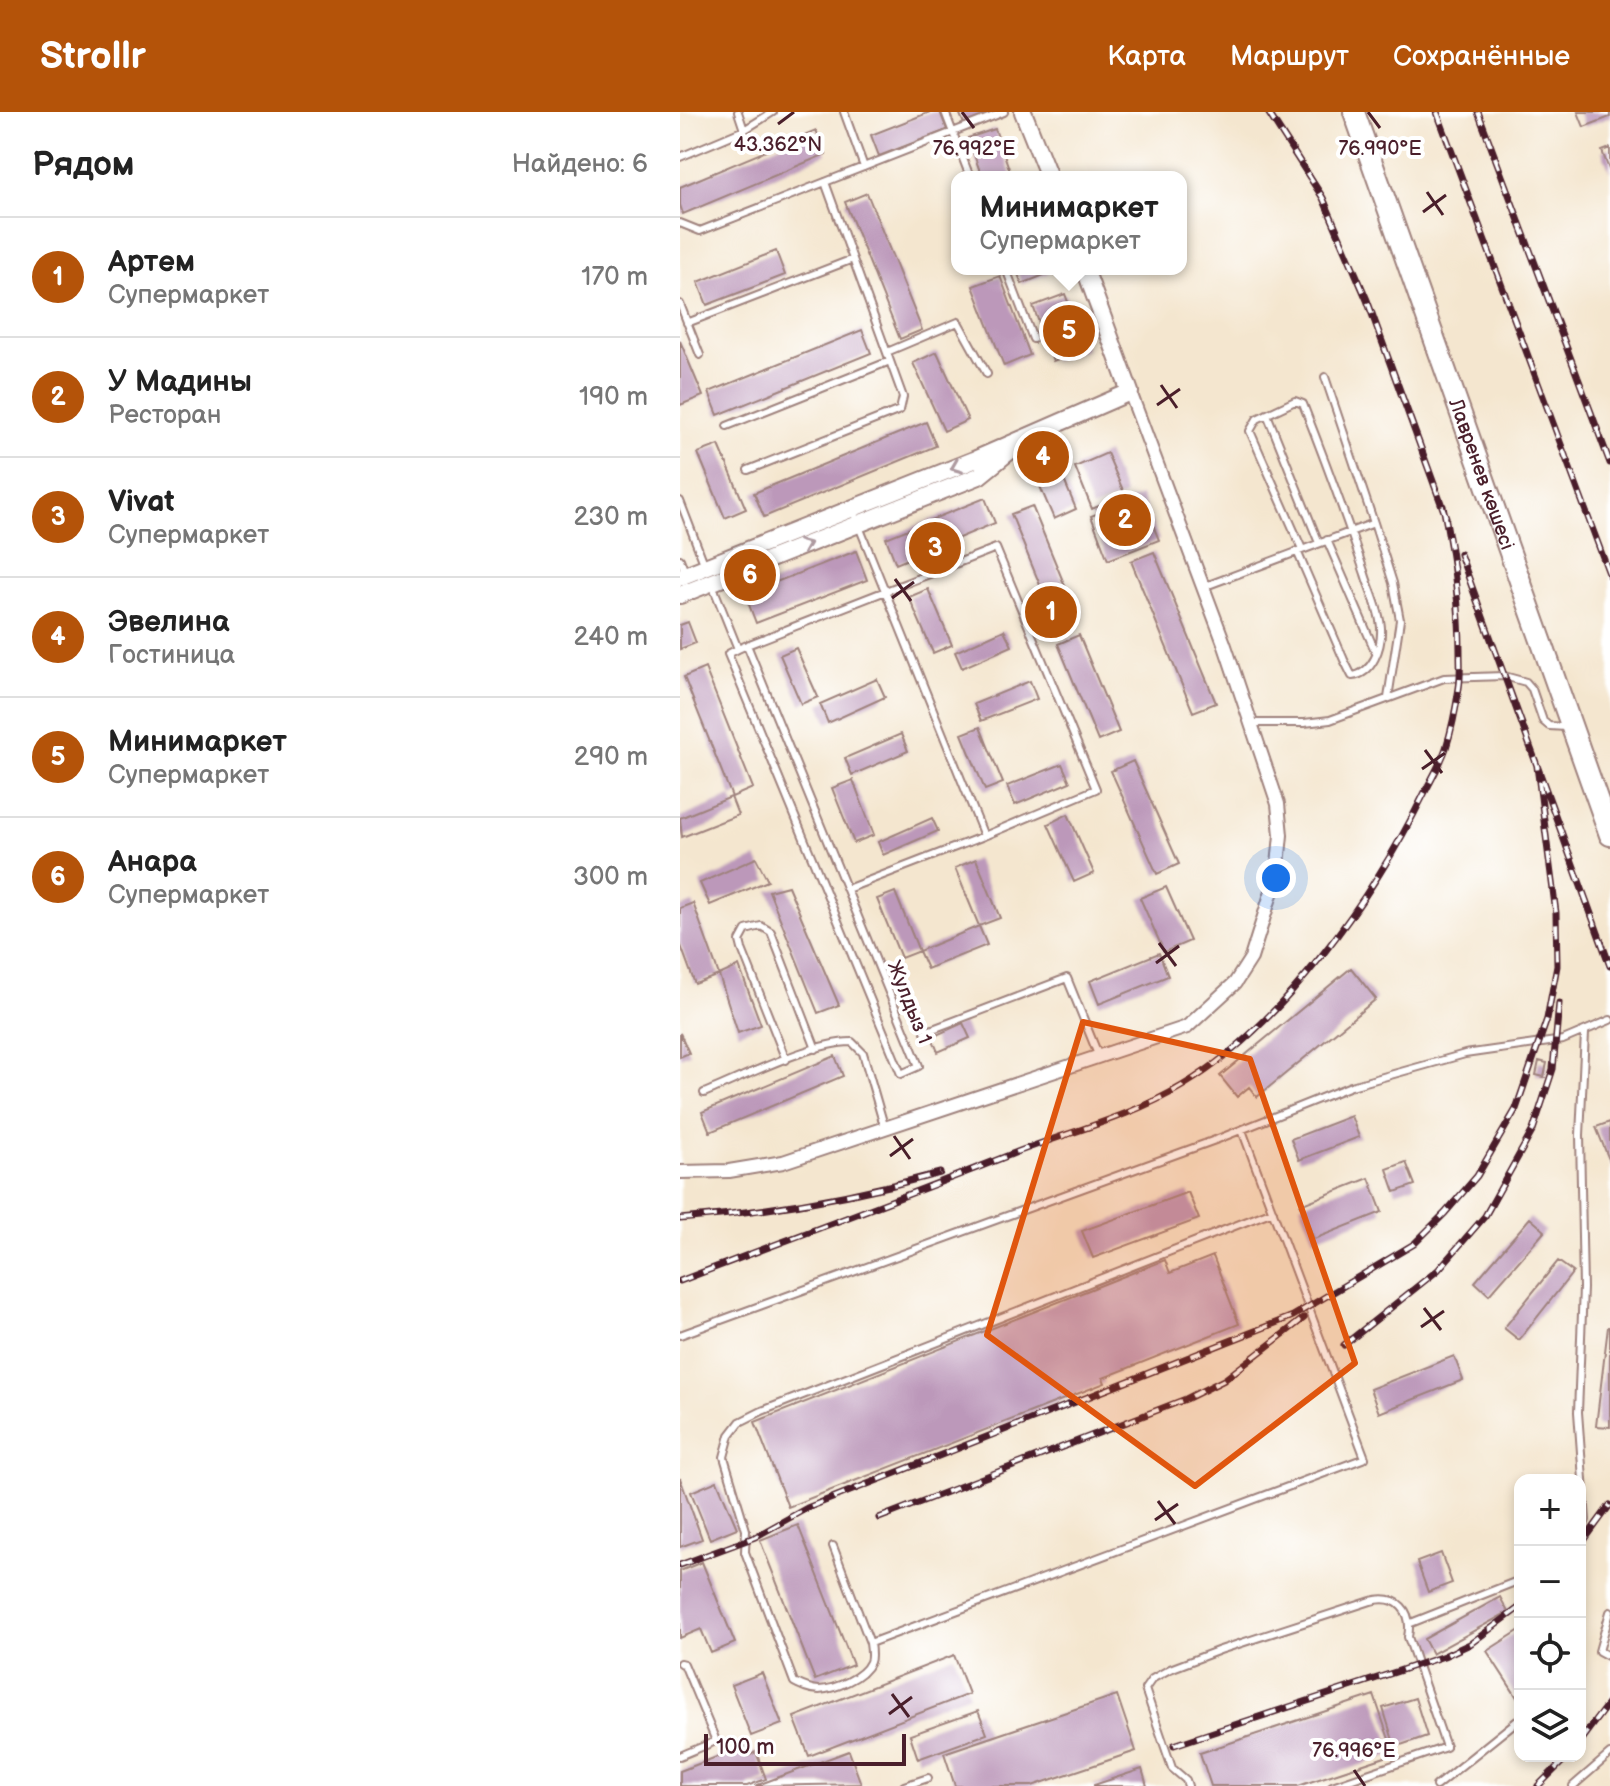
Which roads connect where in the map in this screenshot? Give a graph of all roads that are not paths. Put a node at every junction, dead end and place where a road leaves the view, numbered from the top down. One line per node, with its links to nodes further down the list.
1 (738, 112): 8 (lane)
2 (773, 112): 8 (lane)
3 (844, 112): 11 (lane)
4 (945, 112): 9 (lane)
5 (1004, 112): 9 (lane)
6 (1023, 112): 13 (street)
7 (1354, 112): 46 (main road, Лавренев көшесі)
8 (744, 130): 10 (lane)
9 (953, 132): 11 (lane); 12 (lane)
10 (680, 157)
11 (864, 167): 14 (lane)
12 (968, 171)
13 (1047, 171)
14 (825, 182): 15 (lane); 16 (lane)
15 (680, 223)
16 (853, 259): 20 (lane); 22 (lane)
17 (1008, 275): 21 (lane)
18 (1087, 275): 27 (street)
19 (680, 304): 20 (lane)
20 (687, 323): 23 (lane)
21 (1033, 339)
22 (887, 352): 24 (lane); 25 (lane)
23 (700, 355)
24 (890, 361): 29 (lane); 30 (lane)
25 (987, 374)
26 (1325, 377): 33 (lane)
27 (1130, 392): 32 (street); 39 (street)
28 (1267, 414): 34 (lane); 35 (lane); 36 (lane)
29 (727, 426)
30 (748, 470)
31 (680, 501): 37 (lane, Жулдыз 1)
32 (855, 517): 37 (street); 40 (lane)
33 (1374, 523): 34 (lane); 44 (lane)
34 (1351, 532): 35 (lane); 43 (lane)
35 (1323, 542): 36 (lane); 43 (lane)
36 (1299, 550): 39 (lane); 43 (lane)
37 (708, 575): 38 (street); 42 (lane, Жулдыз 1)
38 (683, 579)
39 (1203, 587): 45 (street)
40 (884, 591): 41 (lane); 48 (lane); 48 (lane)
41 (747, 645): 42 (lane); 49 (lane, Жулдыз 1)
42 (738, 649): 49 (lane, Жулдыз 1)
43 (1376, 653)
44 (1388, 698): 45 (lane); 46 (lane)
45 (1250, 723): 54 (street)
46 (1572, 727): 47 (main road, Лавренев көшесі)
47 (1610, 835)
48 (984, 836): 49 (lane)
49 (847, 889)
50 (1610, 1020): 52 (lane)
51 (925, 1032): 54 (lane)
52 (1585, 1033): 58 (lane); 62 (lane)
53 (816, 1049): 55 (lane); 55 (lane); 57 (lane)
54 (1099, 1057): 57 (street)
55 (786, 1060): 56 (lane)
56 (704, 1093)
57 (885, 1129): 59 (street)
58 (1242, 1130): 60 (lane); 61 (lane)
59 (680, 1172)
60 (1273, 1211): 67 (lane); 67 (lane)
61 (680, 1335)
62 (1583, 1474)
63 (833, 1546): 67 (lane)
64 (1514, 1582): 66 (lane)
65 (1610, 1612): 68 (lane)
66 (1411, 1623): 75 (lane); 76 (lane)
67 (870, 1643)
68 (1610, 1657)
69 (680, 1663): 72 (lane)
70 (1514, 1723): 77 (lane)
71 (1610, 1754): 78 (lane)
72 (680, 1756)
73 (928, 1778): 74 (lane)
74 (904, 1786)
75 (1188, 1786)
76 (1332, 1786)
77 (1436, 1786)
78 (1573, 1786)

